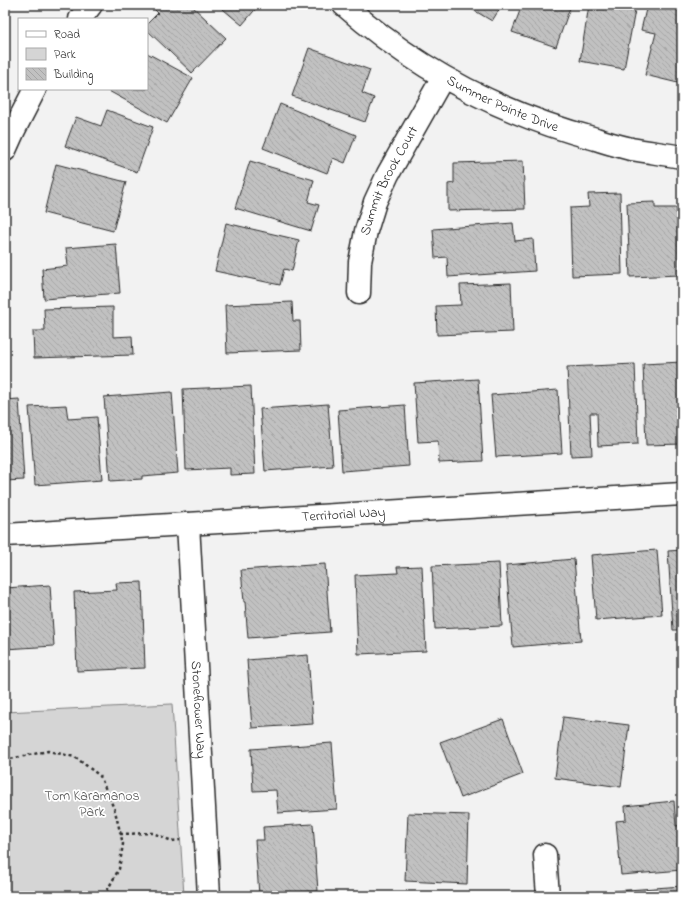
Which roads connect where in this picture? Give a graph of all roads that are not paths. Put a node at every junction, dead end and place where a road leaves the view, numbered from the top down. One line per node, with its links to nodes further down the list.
1 (91, 5): 3 (street)
2 (344, 5): 4 (street, Summer Pointe Drive)
3 (81, 18)
4 (443, 77): 7 (street, Summer Pointe Drive); 8 (street, Summit Brook Court)
5 (34, 90): 6 (street)
6 (5, 150)
7 (682, 157)
8 (359, 293)
9 (682, 494): 10 (street, Territorial Way)
10 (188, 524): 11 (street, Territorial Way); 13 (street, Stoneflower Way)
11 (5, 535)
12 (544, 855): 14 (street)
13 (209, 896)
14 (548, 896)

